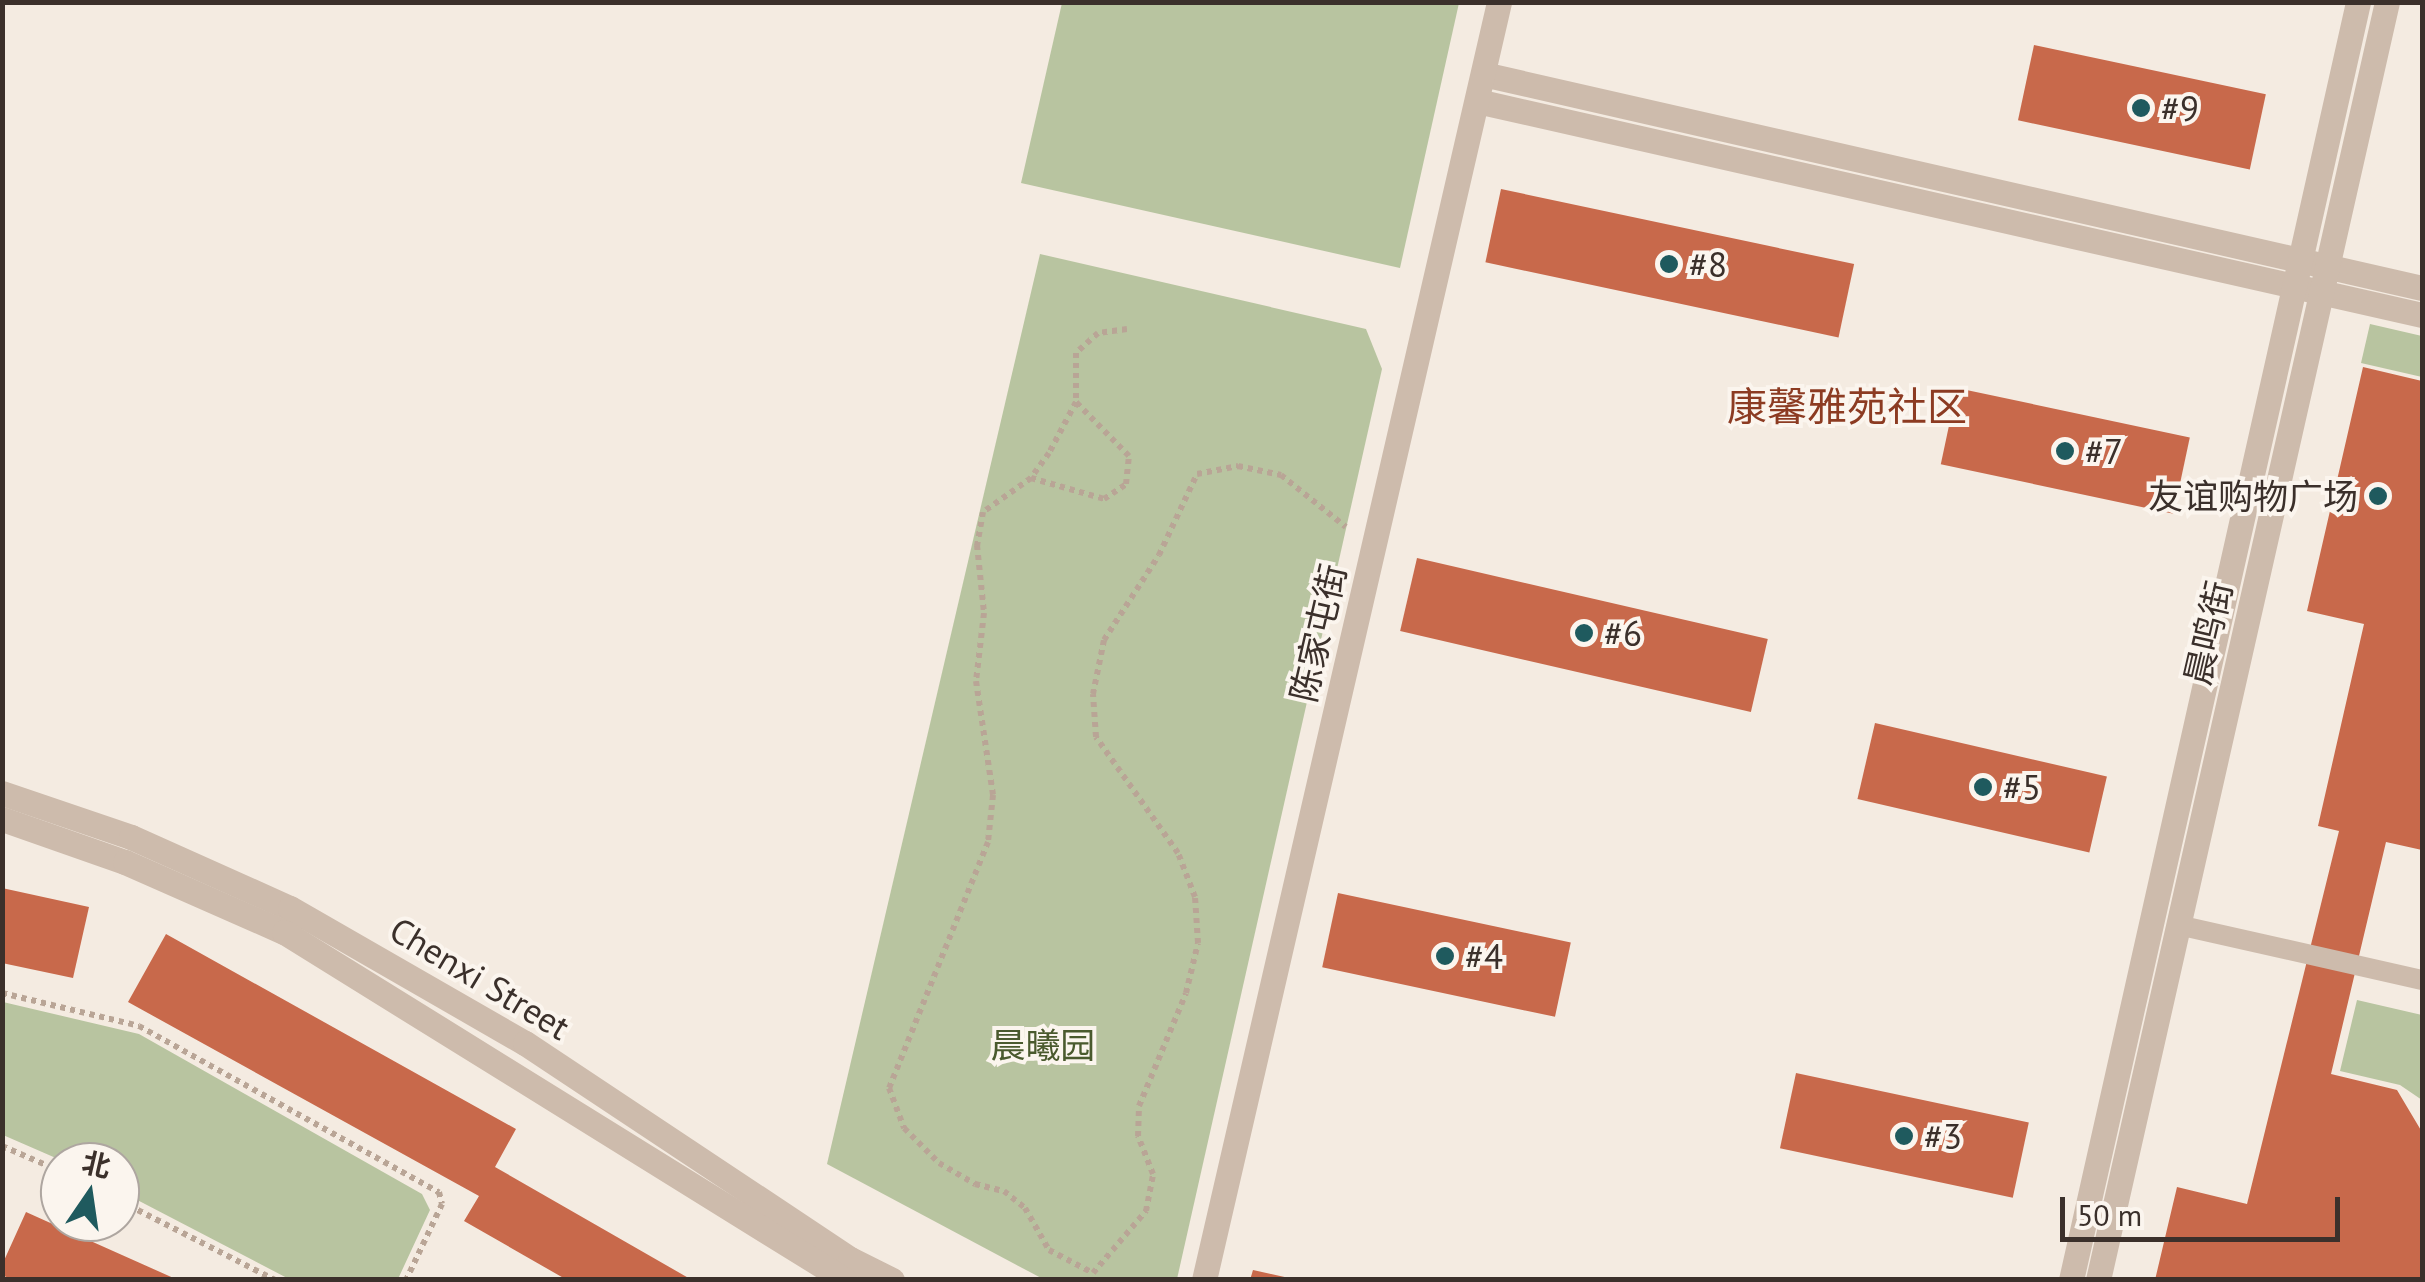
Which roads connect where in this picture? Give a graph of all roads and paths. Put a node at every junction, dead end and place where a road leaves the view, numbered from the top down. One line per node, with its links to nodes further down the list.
1 (1499, 2): 4 (street, 陈家屯街)
2 (2358, 2): 6 (street, 晨鸣街)
3 (2387, 2): 7 (street, 晨鸣街)
4 (1484, 74): 5 (street, 陈家屯街); 6 (street)
5 (1477, 102): 9 (street); 27 (street, 陈家屯街)
6 (2300, 260): 7 (street); 9 (street, 晨鸣街)
7 (2327, 266): 8 (street); 9 (street, 晨鸣街)
8 (2422, 288)
9 (2309, 290): 10 (street); 17 (street, 晨鸣街); 28 (street, 晨鸣街)
10 (2422, 314)
11 (1127, 329): 12 (path)
12 (1076, 402): 13 (path); 13 (path)
13 (1031, 478): 14 (path)
14 (1348, 528)
15 (2, 793): 23 (street, Chenxi Street)
16 (2, 820): 23 (street, Chenxi Street)
17 (2178, 925): 18 (lane); 29 (street, 晨鸣街)
18 (2422, 980)
19 (2, 993): 25 (path)
20 (2, 1146): 21 (path)
21 (40, 1162)
22 (140, 1211): 24 (path)
23 (838, 1269): 26 (street, Chenxi Street)
24 (275, 1280)
25 (406, 1280)
26 (892, 1280)
27 (1204, 1280)
28 (2071, 1280)
29 (2098, 1280)

